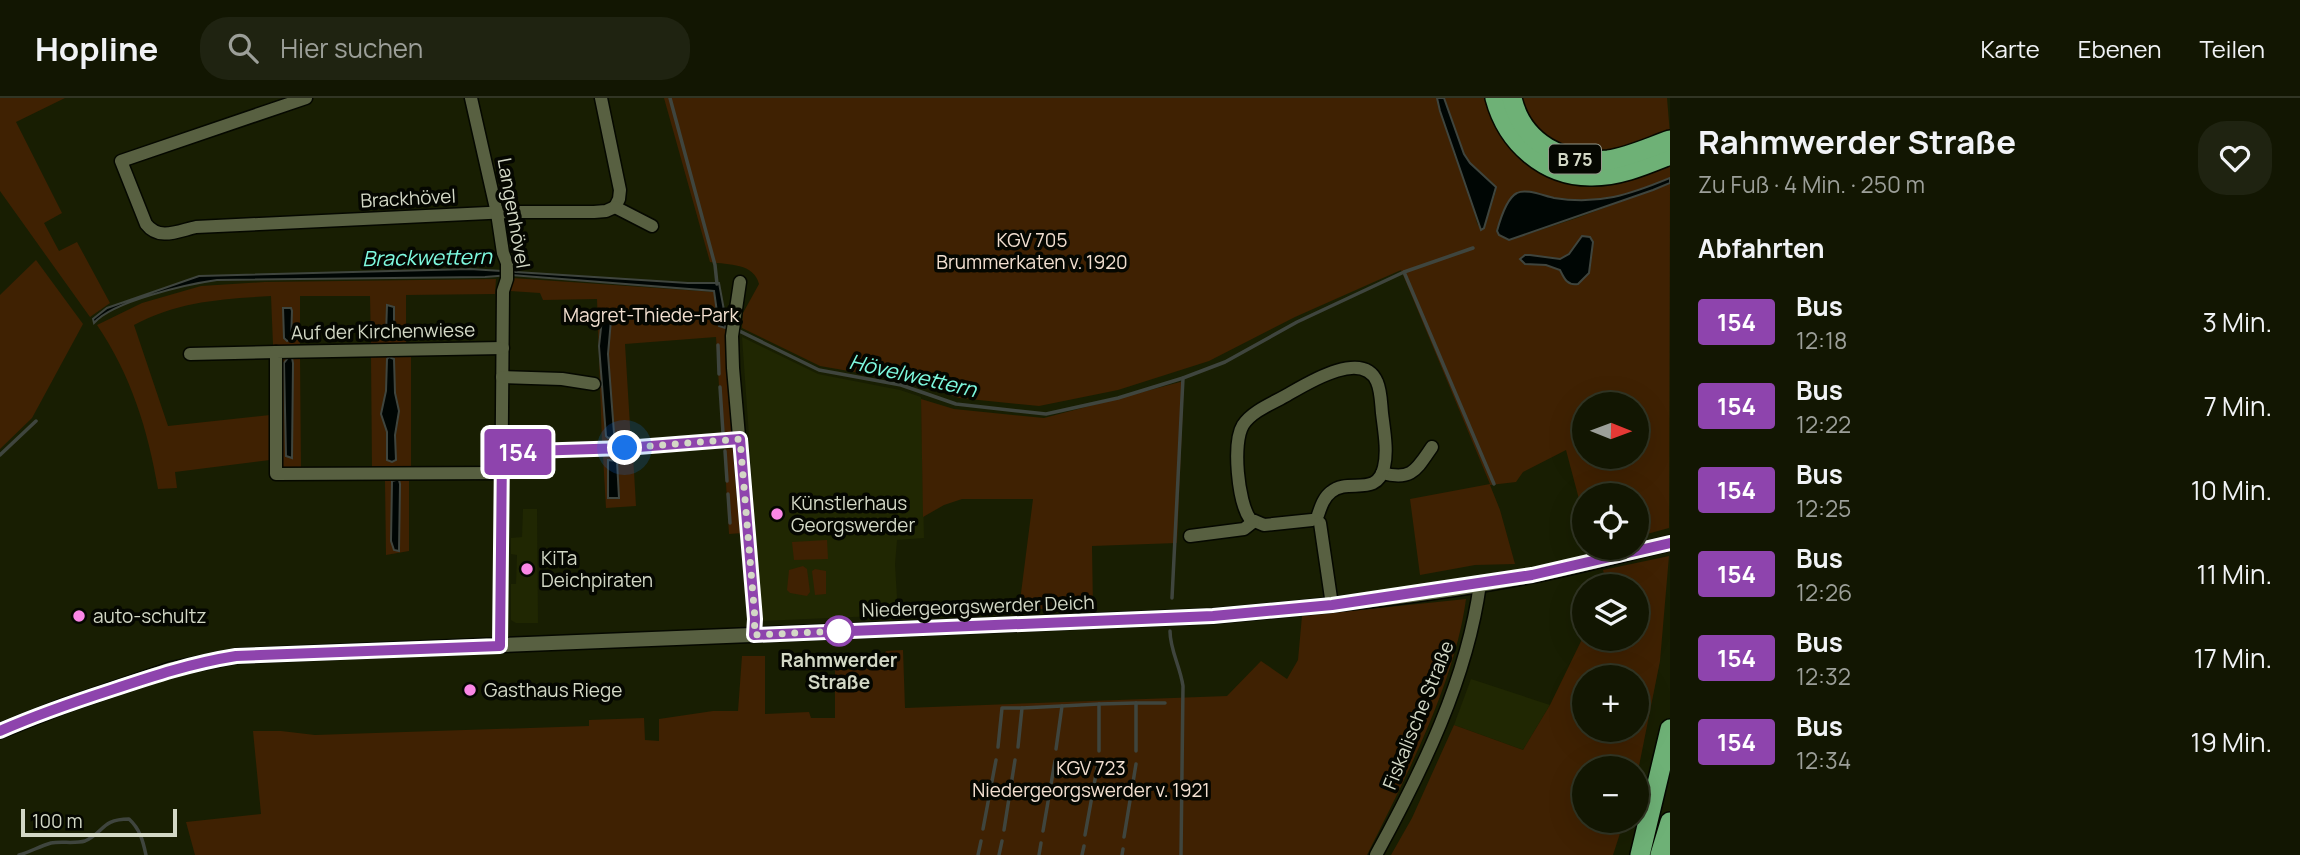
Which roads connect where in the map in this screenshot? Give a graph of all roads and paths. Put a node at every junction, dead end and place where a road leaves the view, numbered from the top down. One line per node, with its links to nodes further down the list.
1 (306, 98): 9 (street, Brackhövel)
2 (471, 98): 9 (street, Langenhövel)
3 (601, 98): 8 (street)
4 (1495, 98): 7 (highway, B 75)
5 (1512, 98): 6 (highway, B 75)
6 (1670, 139)
7 (1670, 155)
8 (615, 207): 9 (street, Brackhövel); 10 (street)
9 (497, 213): 12 (street, Langenhövel)
10 (652, 226)
11 (740, 282): 17 (street)
12 (503, 348): 13 (street, Auf der Kirchenwiese); 15 (street, Langenhövel)
13 (275, 352): 14 (street); 20 (street, Auf der Kirchenwiese)
14 (190, 354)
15 (502, 377): 16 (street); 19 (street, Langenhövel)
16 (594, 384)
17 (740, 439): 19 (street); 28 (street)
18 (1432, 447): 21 (street)
19 (502, 452): 20 (street, Langenhövel)
20 (502, 473): 29 (street, Langenhövel)
21 (1382, 473): 22 (street); 23 (street)
22 (1316, 519): 23 (street); 27 (street)
23 (1253, 522): 24 (street)
24 (1190, 536)
25 (1670, 543): 26 (street, Niedergeorgswerder Deich)
26 (1480, 584): 27 (street, Niedergeorgswerder Deich); 33 (street, Fiskalische Straße)
27 (1332, 605): 28 (street, Niedergeorgswerder Deich)
28 (754, 635): 29 (street, Niedergeorgswerder Deich)
29 (500, 646): 31 (street, Niedergeorgswerder Deich)
30 (1670, 729): 34 (highway)
31 (0, 731)
32 (1670, 823): 35 (highway)
33 (1376, 855)
34 (1640, 855)
35 (1662, 855)

